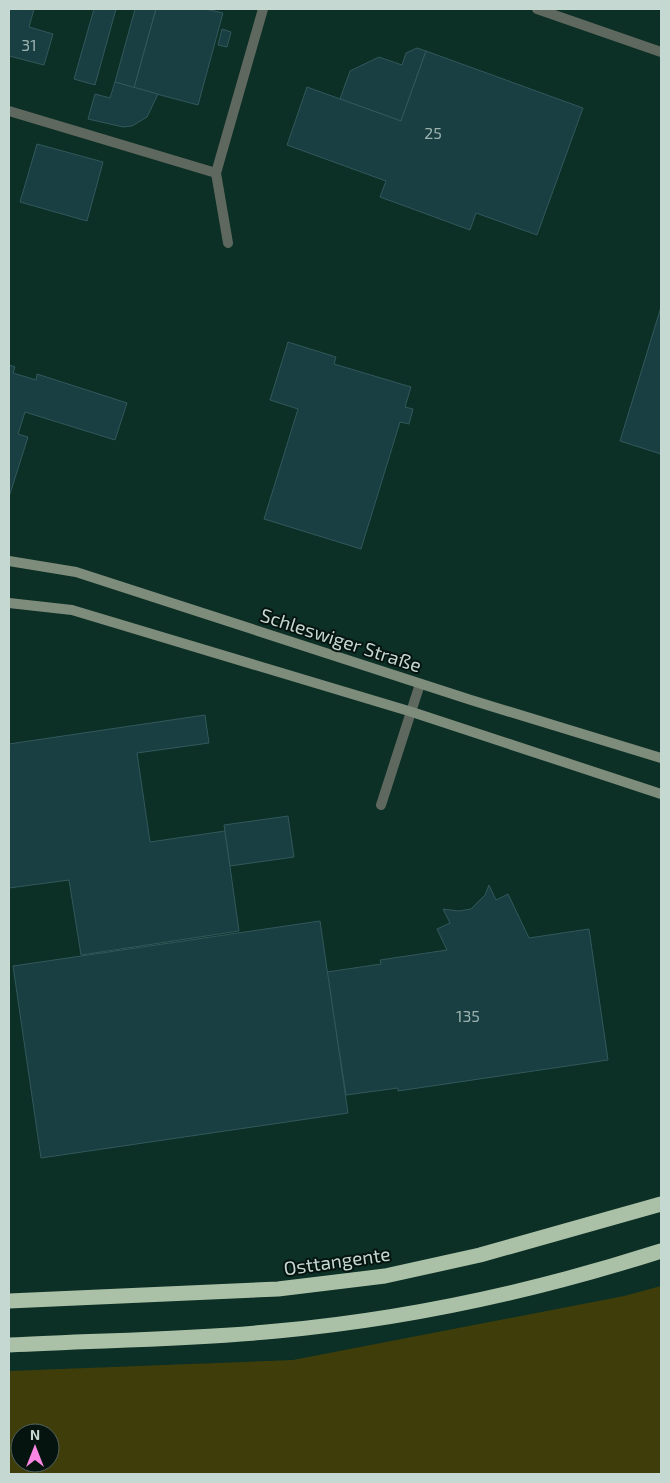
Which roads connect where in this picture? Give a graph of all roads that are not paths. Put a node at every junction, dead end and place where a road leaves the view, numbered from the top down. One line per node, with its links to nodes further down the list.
1 (263, 9): 5 (street)
2 (537, 9): 3 (street)
3 (661, 52)
4 (9, 111): 5 (street)
5 (216, 173): 6 (street)
6 (228, 243)
7 (9, 561): 9 (main road, Schleswiger Straße)
8 (9, 603): 10 (main road)
9 (420, 684): 10 (street); 11 (main road, Schleswiger Straße)
10 (412, 712): 12 (main road); 13 (street)
11 (661, 758)
12 (661, 794)
13 (381, 804)
14 (661, 1204): 16 (highway, Osttangente)
15 (661, 1251): 17 (highway)
16 (9, 1301)
17 (9, 1345)

